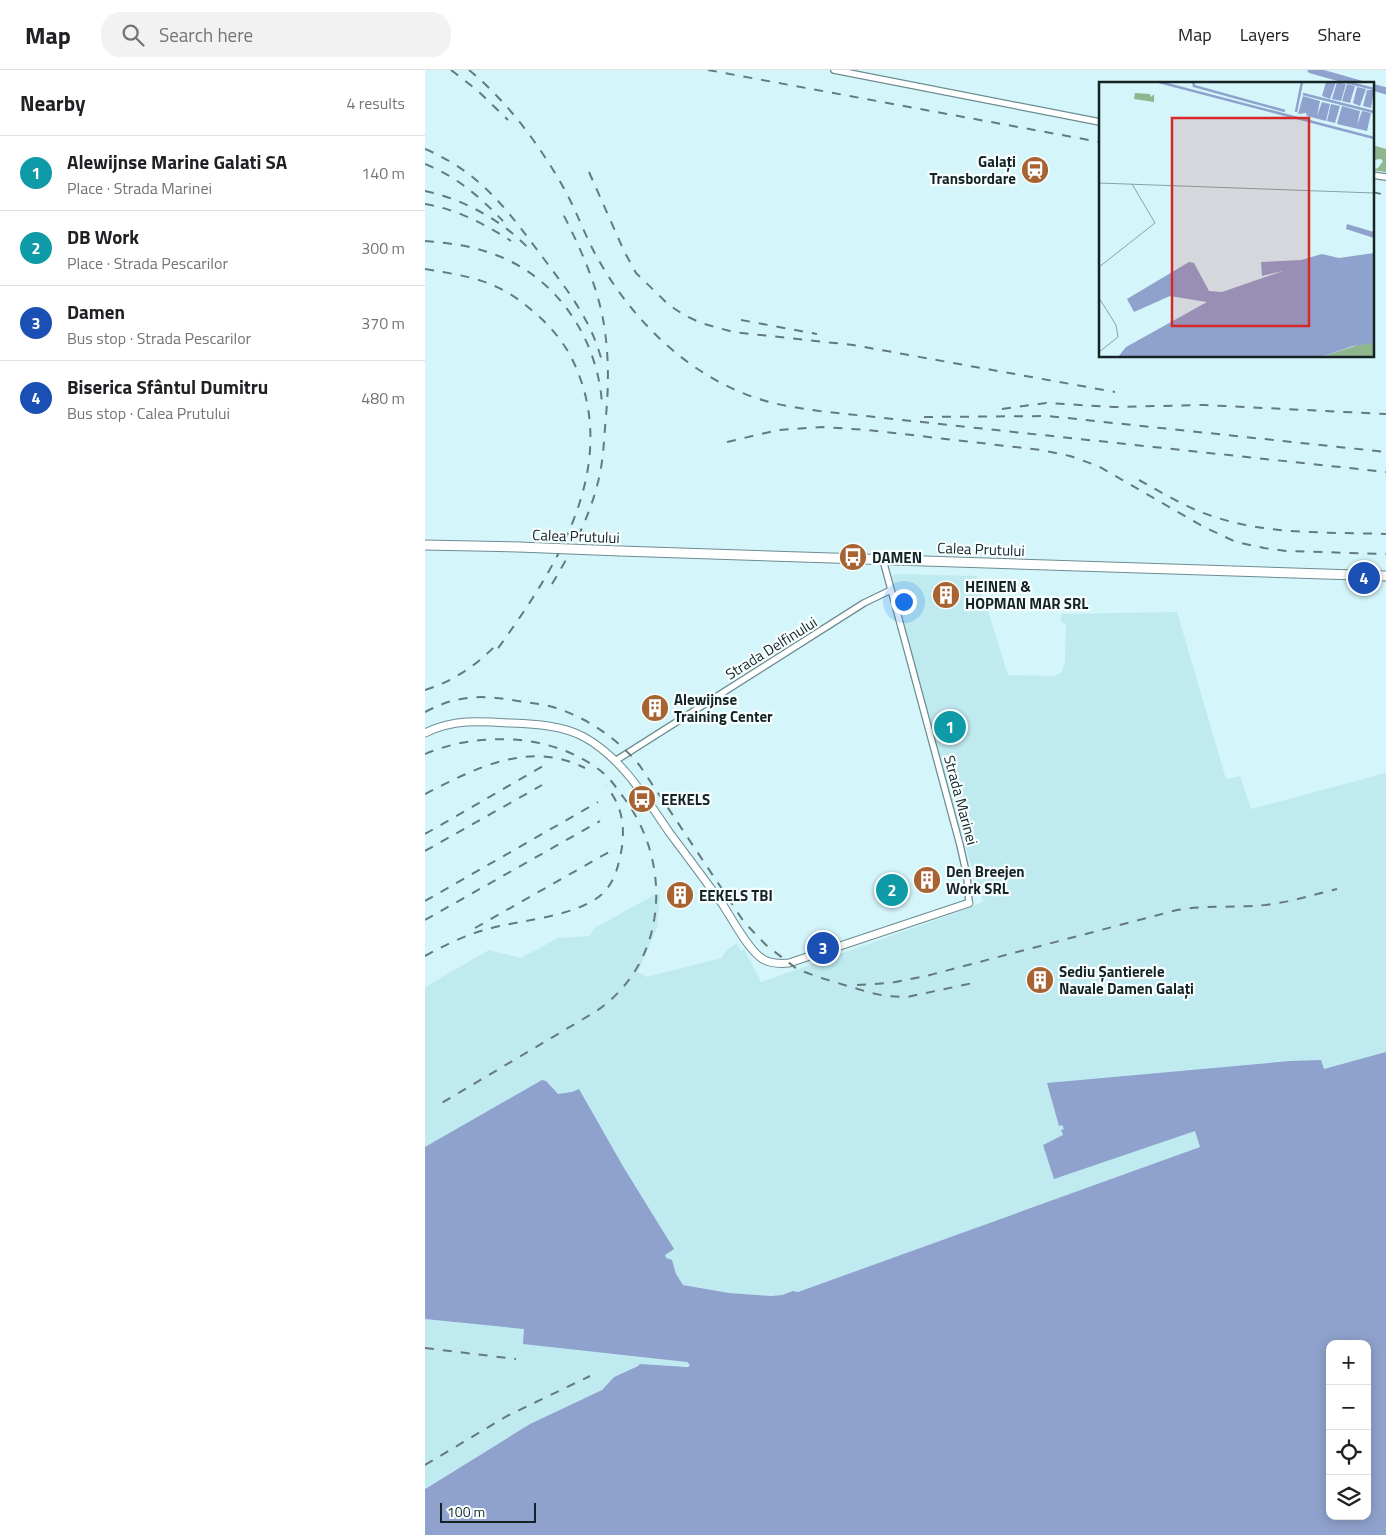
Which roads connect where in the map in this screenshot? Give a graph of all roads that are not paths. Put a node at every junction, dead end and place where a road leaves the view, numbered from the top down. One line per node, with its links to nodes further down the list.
1 (834, 70): 2 (street)
2 (1099, 122)
3 (1373, 174): 4 (street)
4 (1386, 177)
5 (425, 545): 6 (highway, Calea Prutului, bridge)
6 (883, 560): 7 (highway, Calea Prutului); 8 (street, Strada Marinei)
7 (1386, 576)
8 (891, 590): 10 (street, Strada Delfinului); 11 (street, Strada Marinei)
9 (425, 733): 10 (street)
10 (615, 761): 11 (street)
11 (969, 903)

